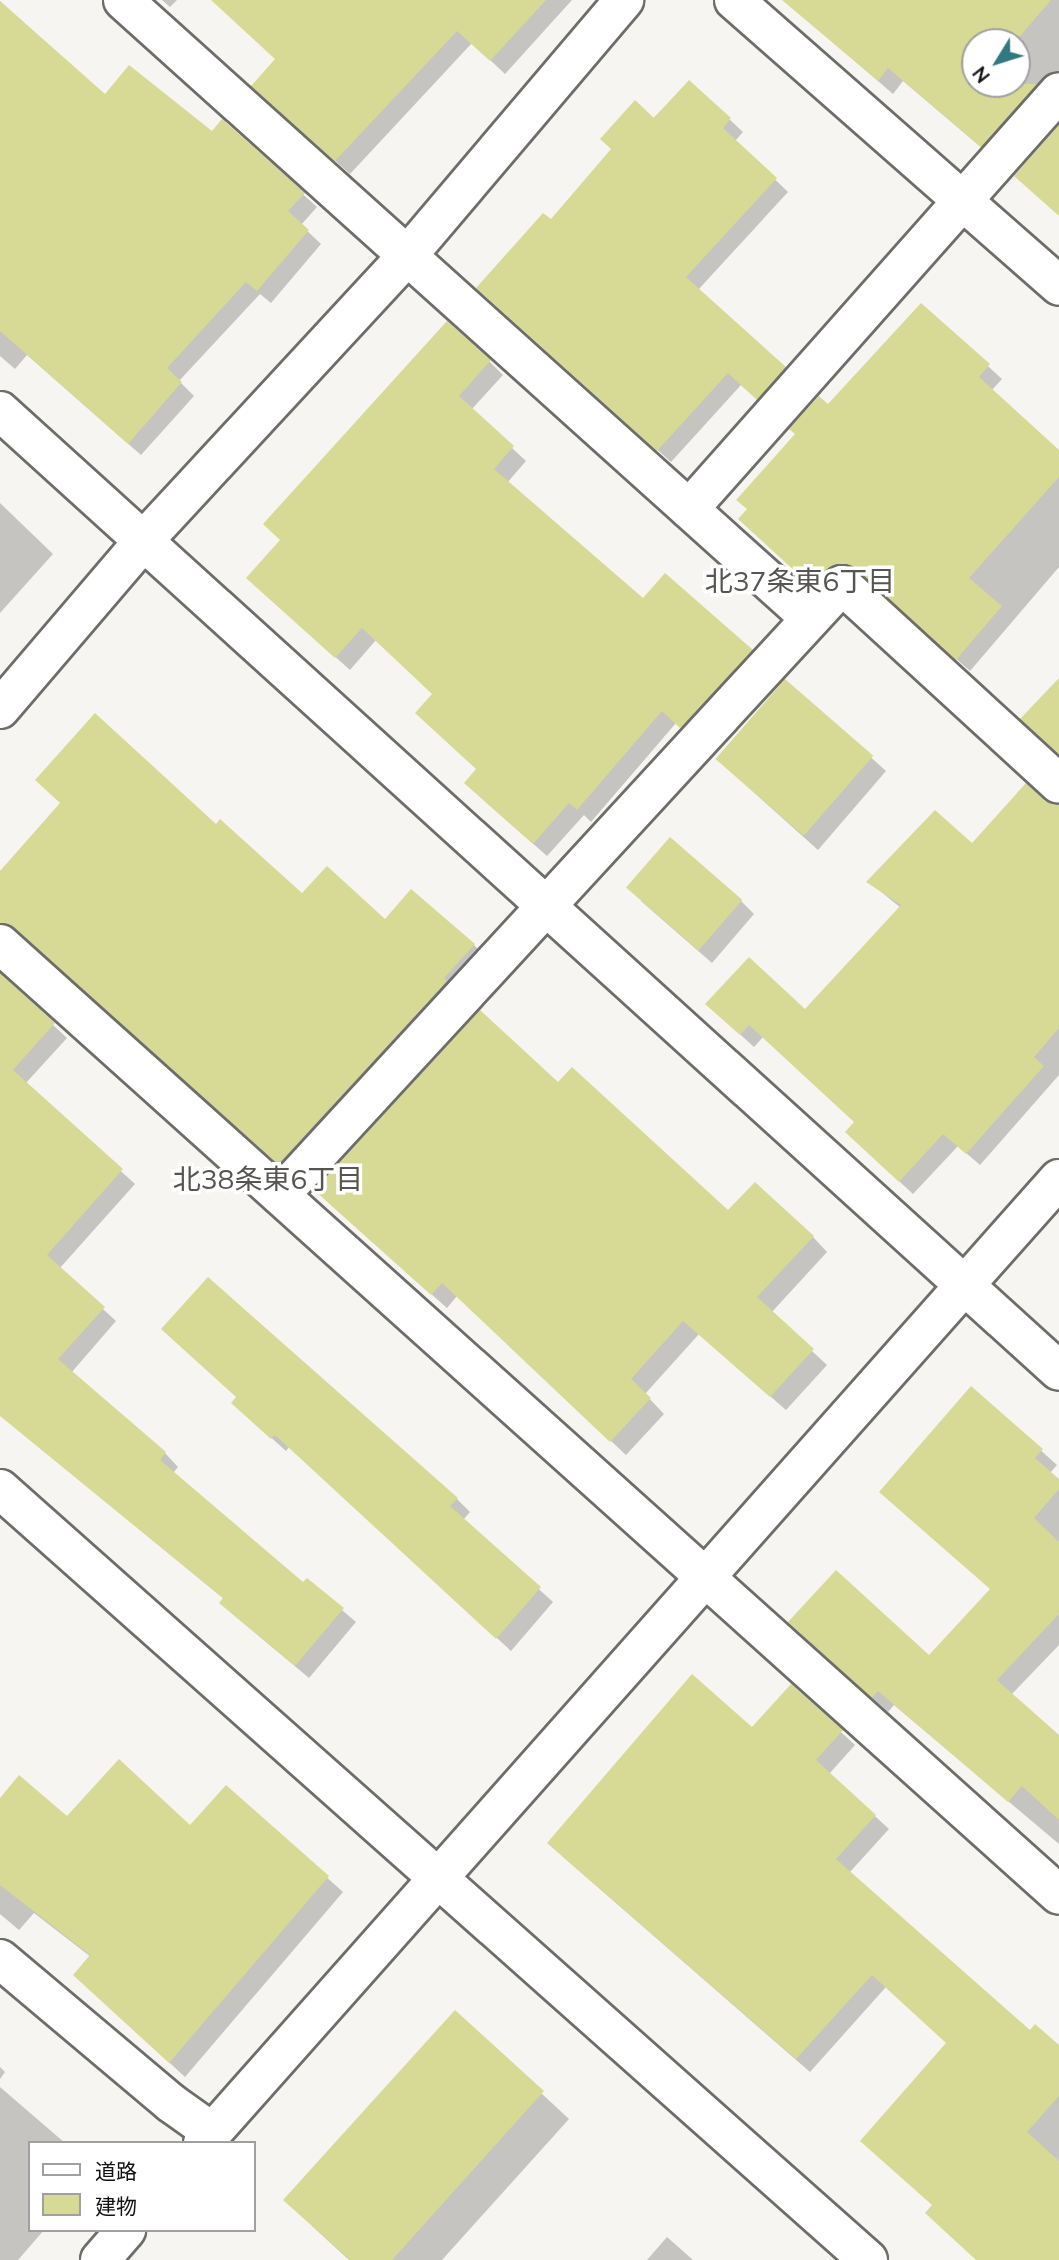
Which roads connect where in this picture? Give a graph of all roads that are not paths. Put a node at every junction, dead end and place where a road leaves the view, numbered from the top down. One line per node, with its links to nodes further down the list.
1 (123, 0): 6 (street)
2 (624, 0): 6 (street)
3 (734, 0): 5 (street)
4 (1059, 92): 5 (street)
5 (963, 200): 7 (street); 9 (street)
6 (407, 256): 9 (street); 10 (street)
7 (1059, 286)
8 (0, 411): 10 (street)
9 (689, 509): 11 (street)
10 (145, 540): 12 (street); 14 (street)
11 (810, 618): 13 (street); 14 (street)
12 (0, 709)
13 (1059, 784)
14 (546, 908): 17 (street); 18 (street)
15 (0, 944): 17 (street)
16 (1059, 1179): 18 (street)
17 (280, 1195): 21 (street)
18 (964, 1285): 19 (street); 21 (street)
19 (1059, 1371)
20 (0, 1489): 22 (street)
21 (702, 1579): 22 (street); 23 (street)
22 (437, 1876): 25 (street); 28 (street)
23 (1059, 1895)
24 (0, 1959): 25 (street)
25 (207, 2137)
26 (124, 2232): 27 (street)
27 (100, 2260)
28 (868, 2260)

